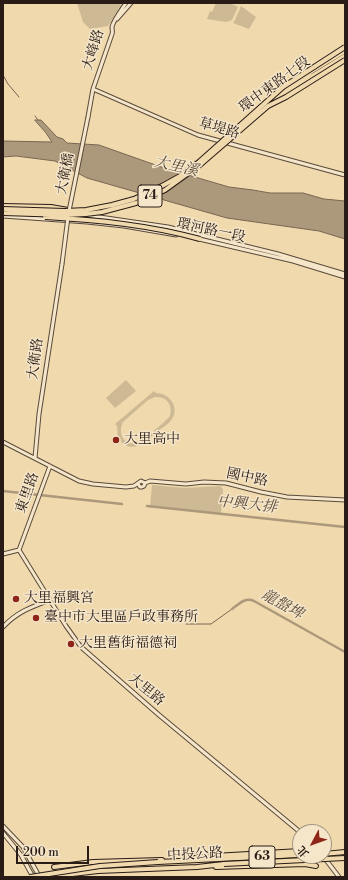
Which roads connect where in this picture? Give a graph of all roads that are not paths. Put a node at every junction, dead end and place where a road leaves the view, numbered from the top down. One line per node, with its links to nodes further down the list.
1 (126, 3): 3 (street, 大峰路)
2 (131, 3): 3 (street, 大峰路)
3 (117, 19): 7 (street, 大峰路)
4 (345, 47): 8 (main road, bridge)
5 (345, 51): 8 (main road, 74, bridge); 9 (street, 環中東路七段)
6 (345, 58): 8 (main road, bridge); 10 (street, 環中東路七段)
7 (93, 89): 9 (street, 草堤路); 15 (street, 大衛橋, bridge)
8 (267, 105): 12 (main road, 74, bridge)
9 (221, 141): 10 (street, 草堤路)
10 (227, 143): 11 (street, 草堤路)
11 (345, 175)
12 (3, 211): 13 (street); 13 (main road, bridge); 14 (street, 環河路一段); 14 (main road, bridge)
13 (72, 212): 16 (street, 環河路一段)
14 (200, 239): 17 (street, 環河路一段)
15 (62, 264): 19 (street, 大衛路)
16 (345, 274)
17 (345, 277)
18 (3, 442): 19 (street, 國中路)
19 (35, 458): 20 (street, 國中路)
20 (50, 466): 21 (street, 國中路); 22 (street, 東里路)
21 (345, 500)
22 (19, 550): 23 (street); 24 (street, 大里路)
23 (3, 554)
24 (50, 600): 25 (street); 26 (street, 大里路)
25 (3, 627)
26 (292, 825)
27 (3, 826): 42 (street)
28 (3, 833): 41 (street)
29 (292, 851): 35 (main road)
30 (345, 852): 31 (main road)
31 (332, 854)
32 (292, 855): 35 (main road, 中投公路 / 63)
33 (345, 858): 39 (main road, 中投公路 / 63, bridge)
34 (174, 861): 35 (main road, 中投公路 / 63); 38 (main road); 41 (main road, 中投公路 / 63, bridge)
35 (189, 861)
36 (330, 864): 45 (street)
37 (316, 866): 39 (main road)
38 (54, 867)
39 (197, 867): 40 (main road, 中投公路 / 63)
40 (174, 868): 43 (main road, 中投公路 / 63, bridge); 44 (main road)
41 (31, 877)
42 (40, 877)
43 (46, 877)
44 (61, 877)
45 (339, 877)

